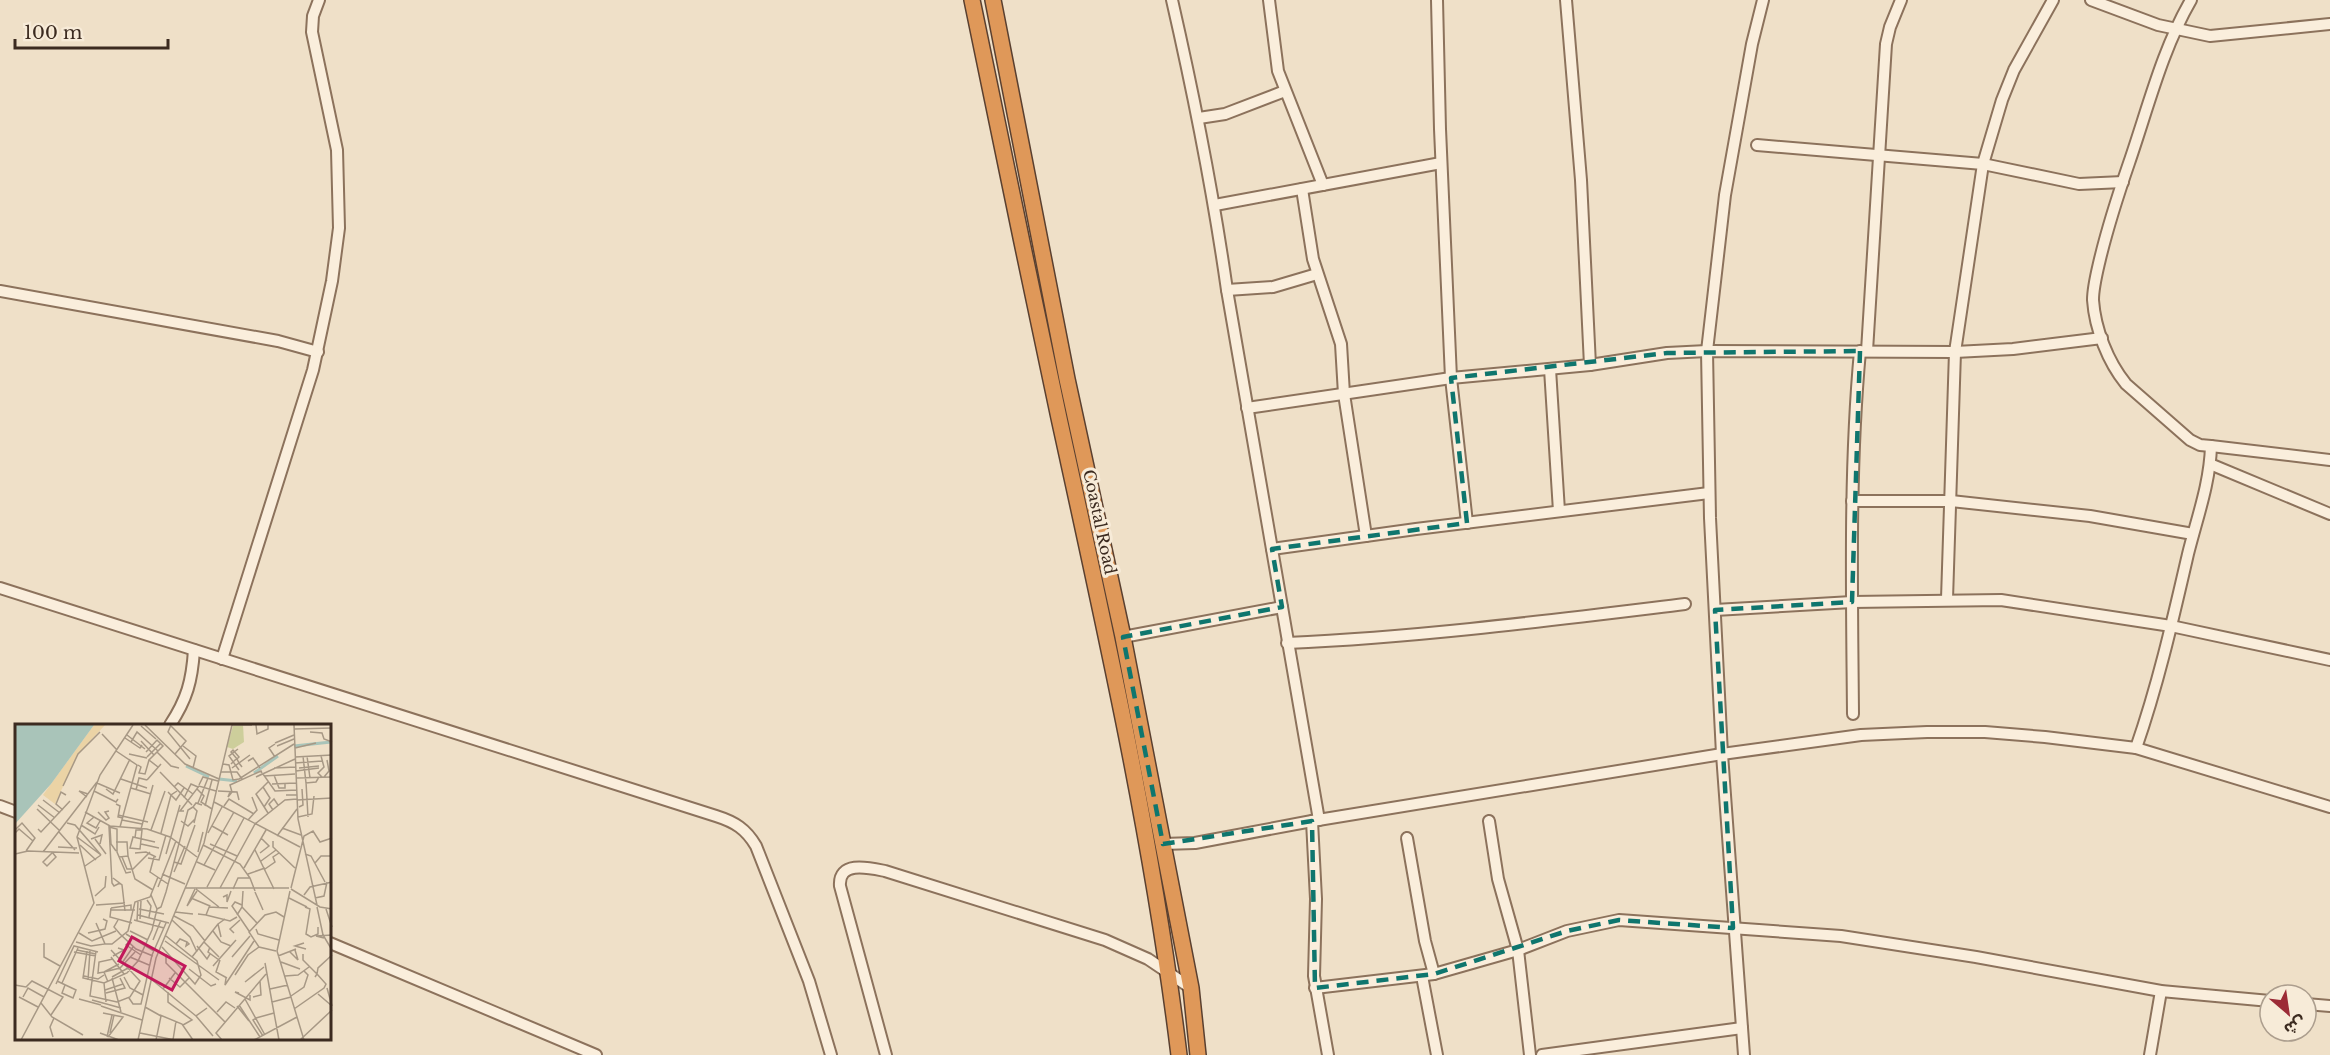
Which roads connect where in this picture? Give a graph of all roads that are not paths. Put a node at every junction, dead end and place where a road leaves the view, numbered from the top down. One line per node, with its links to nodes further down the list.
1 (319, 0): 31 (street)
2 (971, 0): 74 (highway, Coastal Road)
3 (993, 0): 57 (highway, Coastal Road)
4 (1172, 0): 16 (street)
5 (1269, 0): 15 (street)
6 (1437, 0): 19 (street)
7 (1566, 0): 33 (street)
8 (1763, 0): 29 (street)
9 (1901, 0): 18 (street)
10 (2053, 0): 20 (street)
11 (2091, 0): 14 (street)
12 (2191, 0): 14 (street)
13 (2330, 24): 14 (street)
14 (2175, 29): 21 (street)
15 (1285, 91): 16 (street); 22 (street)
16 (1199, 118): 24 (street)
17 (1757, 145): 18 (street)
18 (1880, 155): 20 (street); 30 (street)
19 (1442, 163): 22 (street); 35 (street)
20 (1983, 164): 21 (street); 32 (street)
21 (2123, 182): 28 (street)
22 (1323, 185): 23 (street)
23 (1302, 189): 24 (street); 25 (street)
24 (1215, 205): 26 (street)
25 (1317, 274): 26 (street); 36 (street)
26 (1227, 290): 37 (street)
27 (0, 291): 31 (street)
28 (2102, 339): 32 (street); 38 (street)
29 (1707, 351): 30 (street); 33 (street); 41 (street)
30 (1863, 351): 32 (street); 42 (street)
31 (318, 352): 60 (street)
32 (1955, 352): 43 (street)
33 (1590, 365): 34 (street)
34 (1550, 369): 35 (street); 44 (street)
35 (1451, 378): 36 (street); 46 (street)
36 (1344, 394): 37 (street); 48 (street)
37 (1247, 408): 49 (street)
38 (2211, 446): 39 (street); 40 (street)
39 (2330, 460)
40 (2210, 464): 45 (street); 47 (street)
41 (1709, 493): 44 (street); 55 (street)
42 (1852, 501): 43 (street); 52 (street)
43 (1951, 501): 47 (street); 51 (street)
44 (1559, 512): 46 (street)
45 (2330, 514)
46 (1467, 523): 48 (street)
47 (2193, 534): 56 (street)
48 (1366, 536): 49 (street)
49 (1272, 549): 54 (street)
50 (0, 588): 59 (street)
51 (1947, 599): 52 (street); 56 (street)
52 (1852, 602): 55 (street); 62 (street)
53 (1685, 604): 58 (street)
54 (1282, 607): 57 (street); 58 (street)
55 (1715, 610): 65 (street)
56 (2171, 626): 61 (street); 64 (street)
57 (1123, 637): 70 (highway, Coastal Road)
58 (1287, 643): 67 (street)
59 (194, 650): 60 (street); 63 (street)
60 (222, 659): 82 (street)
61 (2330, 660)
62 (1853, 714)
63 (171, 724)
64 (2136, 748): 65 (street); 66 (street)
65 (1722, 754): 67 (street); 71 (street)
66 (2330, 807)
67 (1315, 821): 70 (street); 77 (street)
68 (1490, 821): 73 (street)
69 (1407, 838): 75 (street)
70 (1163, 844): 76 (highway, Coastal Road)
71 (1733, 928): 73 (street); 78 (street); 80 (street)
72 (332, 944): 81 (street)
73 (1518, 950): 75 (street); 88 (street)
74 (1167, 971): 76 (street); 83 (street); 84 (highway, Coastal Road)
75 (1428, 975): 77 (street); 87 (street)
76 (1191, 988): 85 (highway, Coastal Road)
77 (1315, 988): 86 (street)
78 (2161, 991): 79 (street); 91 (street)
79 (2258, 1000)
80 (1742, 1028): 89 (street); 90 (street)
81 (596, 1055)
82 (831, 1055)
83 (886, 1055)
84 (1179, 1055)
85 (1197, 1055)
86 (1328, 1055)
87 (1437, 1055)
88 (1530, 1055)
89 (1542, 1055)
90 (1744, 1055)
91 (2150, 1055)

